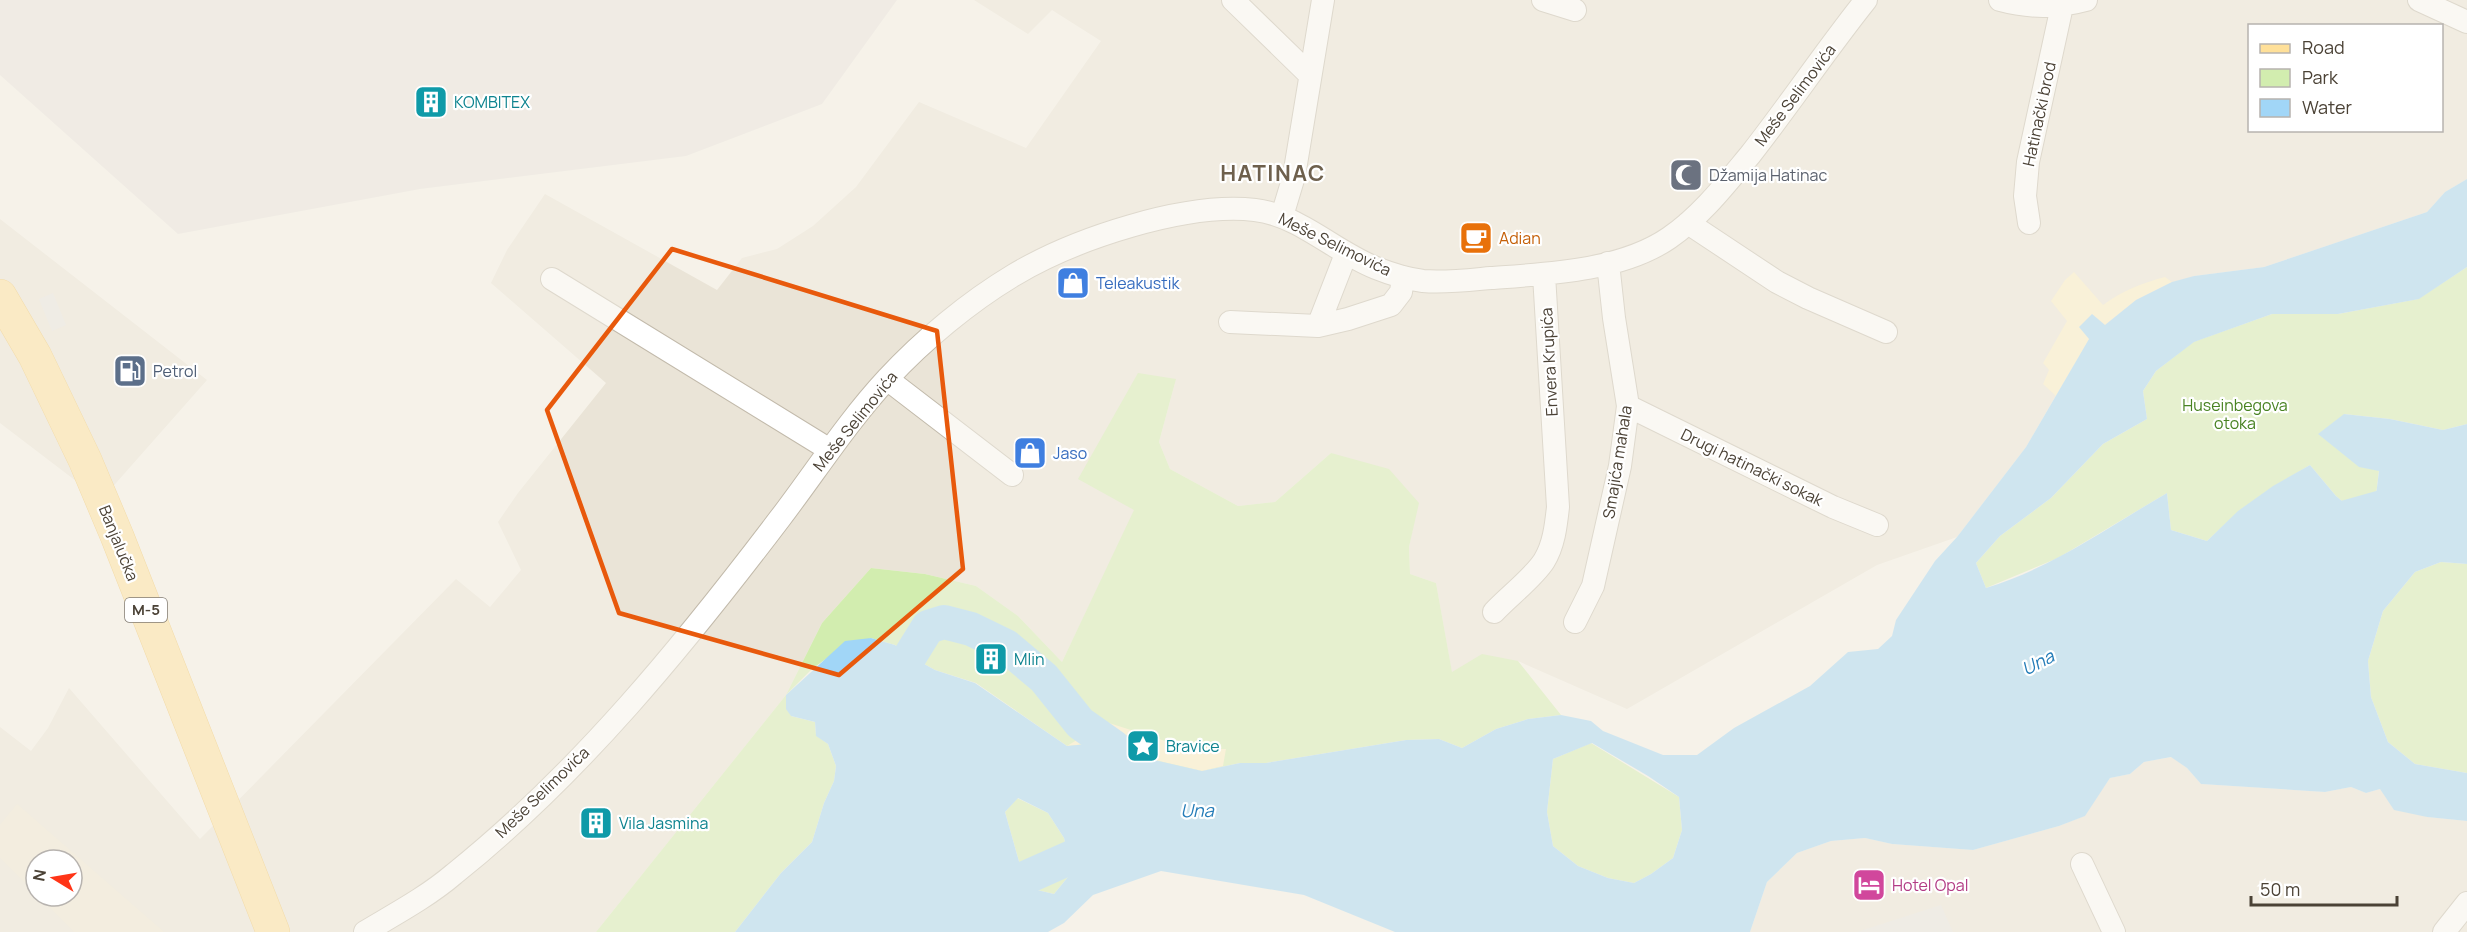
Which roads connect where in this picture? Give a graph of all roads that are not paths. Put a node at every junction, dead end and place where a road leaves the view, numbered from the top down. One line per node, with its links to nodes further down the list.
1 (1233, 0): 11 (street)
2 (1323, 0): 11 (street)
3 (1543, 0): 9 (street)
4 (1866, 0): 13 (street, Meše Selimovića)
5 (2000, 0): 8 (street)
6 (2086, 0): 8 (street)
7 (2419, 0): 10 (street)
8 (2062, 6): 14 (street, Hatinački brod)
9 (1575, 10)
10 (2467, 22)
11 (1311, 75): 12 (street)
12 (1282, 216): 15 (street, Meše Selimovića); 24 (street, Meše Selimovića)
13 (1688, 223): 16 (street, Meše Selimovića); 23 (street)
14 (2029, 223)
15 (1346, 254): 18 (street, Meše Selimovića); 22 (street)
16 (1608, 263): 17 (street, Meše Selimovića); 25 (street, Smajića mahala)
17 (1544, 274): 18 (street, Meše Selimovića); 29 (street, Envera Krupića)
18 (1403, 277): 22 (street)
19 (552, 279): 26 (street)
20 (0, 296): 33 (main road, Banjalučka / M-5)
21 (1230, 322): 22 (street)
22 (1318, 326)
23 (1886, 332)
24 (886, 380): 26 (street, Meše Selimovića); 27 (street)
25 (1628, 406): 28 (street, Drugi hatinački sokak); 30 (street, Smajića mahala)
26 (830, 450): 34 (street, Meše Selimovića)
27 (1012, 475)
28 (1877, 525)
29 (1494, 612)
30 (1575, 622)
31 (2082, 864): 35 (street)
32 (2467, 903): 36 (street)
33 (273, 932)
34 (365, 932)
35 (2114, 932)
36 (2444, 932)

